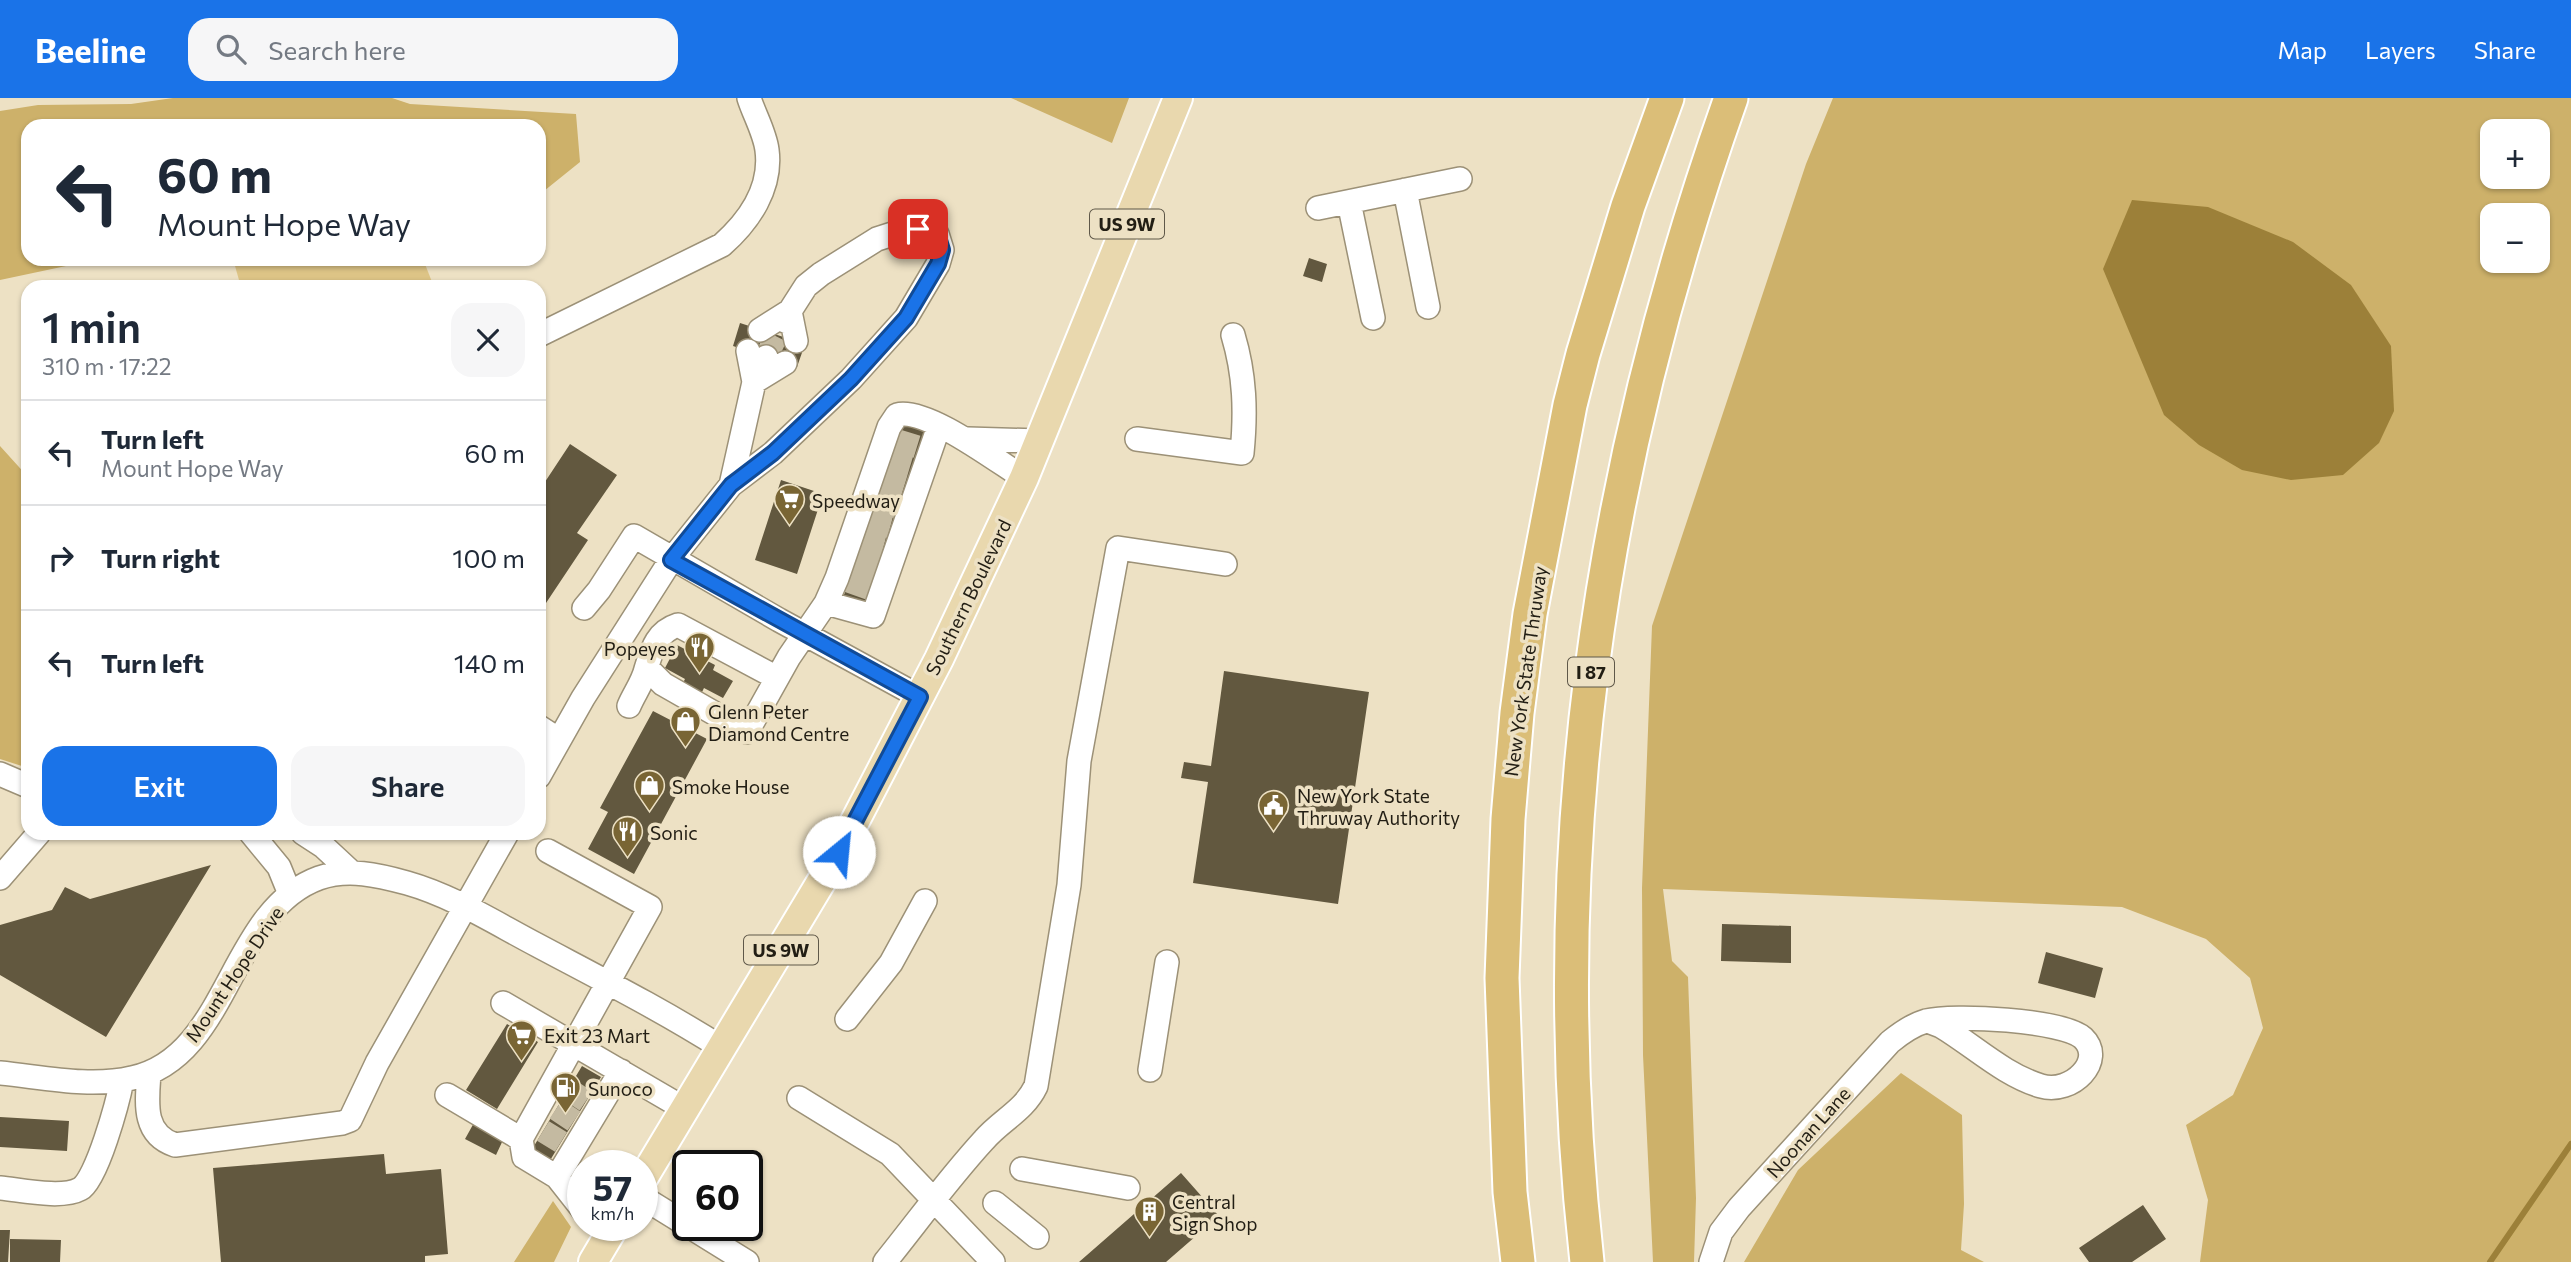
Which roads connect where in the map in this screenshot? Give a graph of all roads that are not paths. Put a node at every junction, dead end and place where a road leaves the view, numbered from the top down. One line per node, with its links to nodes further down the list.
1 (748, 98): 12 (street)
2 (1178, 98): 18 (main road, Southern Boulevard / US 9W)
3 (1667, 98): 67 (highway, New York State Thruway)
4 (1731, 98): 77 (highway, I 87)
5 (1460, 178): 6 (street)
6 (1405, 190): 7 (street); 9 (street)
7 (1349, 202): 8 (street); 11 (street)
8 (1318, 208)
9 (1428, 307)
10 (790, 311): 10 (street); 20 (street)
11 (1373, 318)
12 (546, 332)
13 (1233, 335): 17 (street)
14 (767, 357): 20 (street)
15 (939, 426): 16 (street); 23 (street); 23 (street)
16 (968, 439): 18 (street); 19 (street)
17 (1137, 439)
18 (1039, 441): 19 (main road, Southern Boulevard / US 9W)
19 (1024, 478): 28 (main road, Southern Boulevard / US 9W)
20 (731, 485): 21 (street)
21 (671, 560): 24 (street); 25 (street); 31 (street)
22 (1225, 564): 68 (street)
23 (826, 603): 25 (street)
24 (584, 608)
25 (804, 635): 27 (street); 28 (street)
26 (647, 668): 27 (street); 27 (street); 29 (street)
27 (777, 678)
28 (920, 697): 49 (main road, Southern Boulevard / US 9W)
29 (629, 706)
30 (546, 732): 31 (street)
31 (559, 740): 32 (street)
32 (546, 763)
33 (33, 840): 39 (street)
34 (257, 840): 40 (street)
35 (314, 840): 38 (street)
36 (503, 840): 42 (street)
37 (548, 851): 44 (street)
38 (351, 872): 40 (street, Mount Hope Drive); 42 (street, Mount Hope Drive)
39 (0, 878)
40 (290, 894): 53 (street, Mount Hope Drive)
41 (925, 901): 46 (street)
42 (466, 908): 44 (street, Mount Hope Drive); 53 (street)
43 (1167, 962): 50 (street)
44 (608, 982): 48 (street); 49 (street, Mount Hope Drive)
45 (503, 1003): 48 (street)
46 (847, 1020)
47 (1928, 1021): 47 (street, Noonan Lane); 78 (street, Noonan Lane)
48 (574, 1044): 51 (street); 56 (street)
49 (722, 1048): 58 (main road, Southern Boulevard / US 9W)
50 (1150, 1070)
51 (621, 1071): 56 (street); 58 (street)
52 (0, 1073): 54 (street, Mount Hope Drive)
53 (149, 1073): 54 (street, Mount Hope Drive)
54 (122, 1080): 64 (street)
55 (447, 1095): 60 (street)
56 (577, 1095): 59 (street); 59 (street)
57 (799, 1098): 68 (street)
58 (685, 1109): 61 (main road, Southern Boulevard / US 9W)
59 (565, 1115): 60 (street); 60 (street)
60 (546, 1137): 63 (street); 63 (street)
61 (658, 1154)
62 (1022, 1169): 65 (street)
63 (557, 1177): 66 (street)
64 (0, 1188)
65 (1128, 1188)
66 (567, 1190)
67 (1510, 1192): 75 (highway); 76 (highway, New York State Thruway)
68 (935, 1200): 73 (street); 74 (street)
69 (995, 1203): 71 (street)
70 (658, 1207): 72 (street)
71 (1037, 1237)
72 (747, 1262)
73 (885, 1262)
74 (993, 1262)
75 (1503, 1262)
76 (1518, 1262)
77 (1587, 1262)
78 (1711, 1262)

